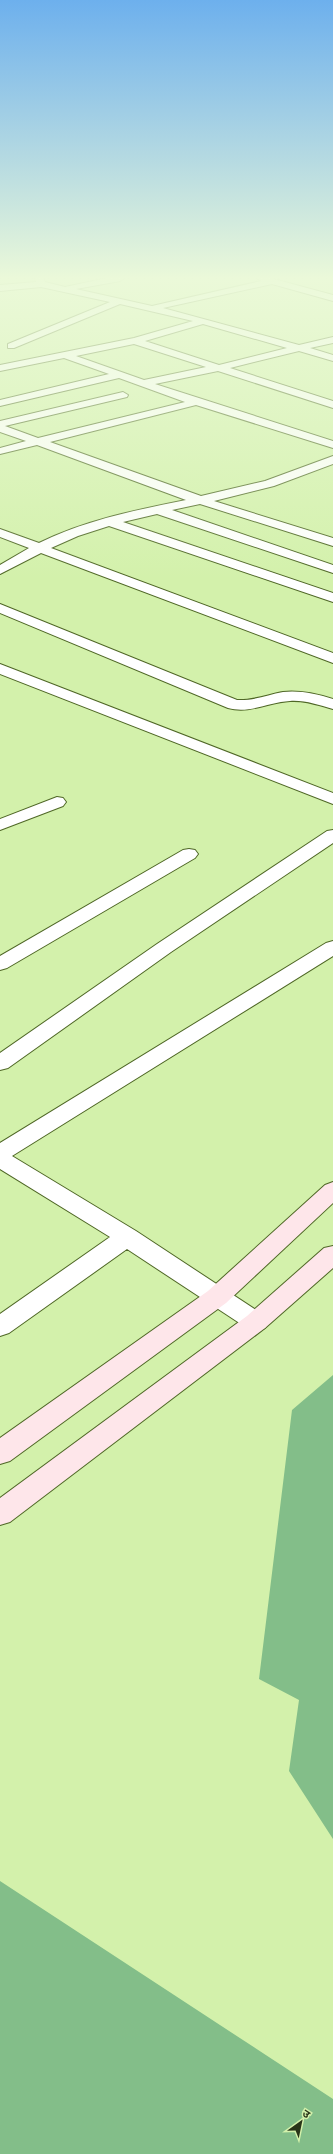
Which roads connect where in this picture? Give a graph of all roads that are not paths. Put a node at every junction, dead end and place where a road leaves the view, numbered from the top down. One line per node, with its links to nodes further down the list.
1 (104, 379): 8 (street)
2 (129, 379): 5 (street)
3 (165, 379): 5 (street)
4 (251, 379): 9 (street)
5 (142, 383): 7 (street)
6 (122, 395): 10 (street)
7 (196, 402): 12 (street); 13 (street)
8 (0, 403)
9 (333, 405)
10 (0, 424)
11 (0, 428): 12 (street)
12 (39, 441): 14 (street); 16 (street)
13 (333, 445)
14 (1, 450)
15 (333, 460): 16 (street)
16 (199, 500): 17 (street); 20 (street)
17 (159, 510): 18 (street); 22 (street)
18 (111, 522): 21 (street); 25 (street)
19 (0, 533): 21 (street)
20 (332, 541): 22 (street)
21 (41, 548): 24 (street); 27 (street)
22 (284, 552): 23 (street)
23 (333, 569)
24 (0, 570)
25 (333, 598)
26 (0, 608): 29 (street)
27 (333, 658)
28 (0, 668): 30 (street)
29 (333, 704)
30 (333, 800)
31 (57, 802): 32 (street)
32 (0, 825)
33 (333, 835): 37 (street)
34 (189, 854): 36 (street)
35 (333, 947): 38 (street)
36 (0, 964)
37 (0, 1063)
38 (0, 1153)
39 (0, 1159): 41 (street)
40 (333, 1190): 43 (street)
41 (127, 1237): 43 (street); 45 (street)
42 (333, 1254): 44 (street)
43 (217, 1297): 44 (street); 46 (street)
44 (256, 1322): 47 (street)
45 (0, 1327)
46 (0, 1453)
47 (0, 1514)

